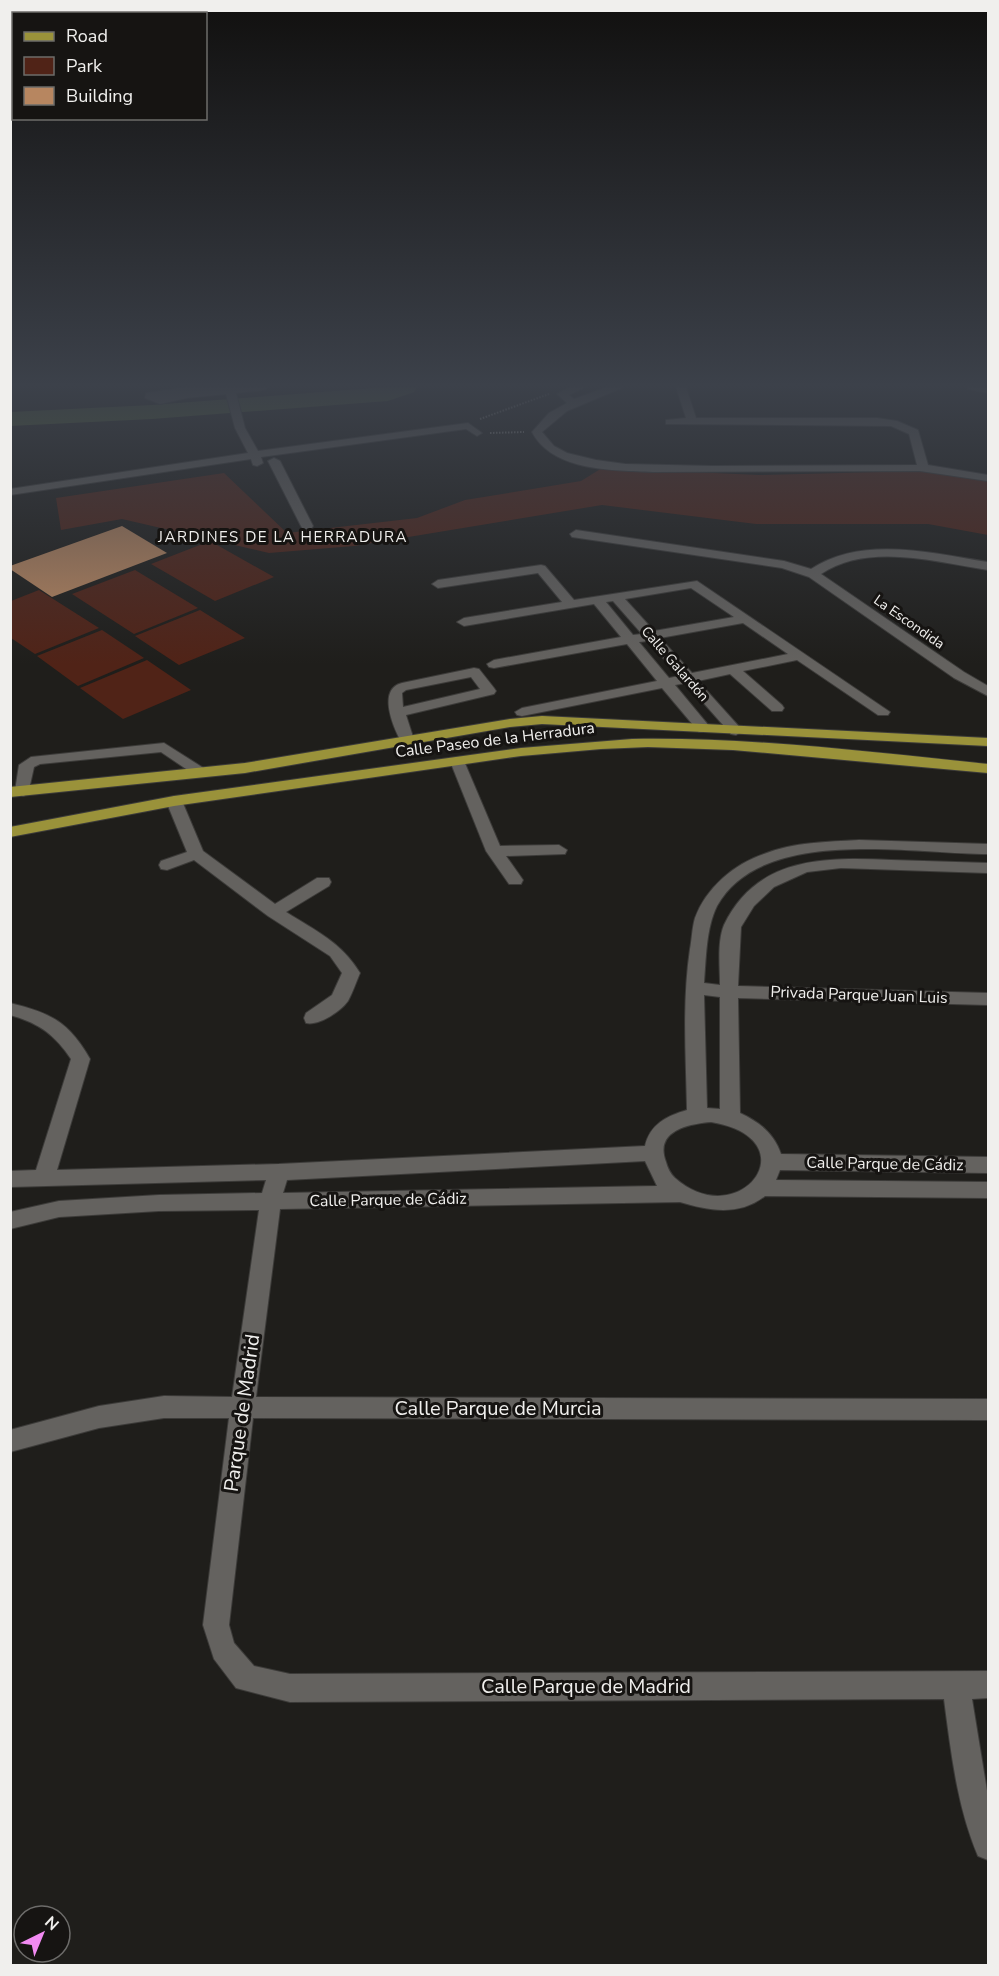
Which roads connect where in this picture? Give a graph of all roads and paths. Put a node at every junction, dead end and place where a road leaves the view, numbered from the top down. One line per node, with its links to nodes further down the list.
1 (105, 479): 4 (street)
2 (138, 479): 5 (street)
3 (283, 479): 6 (street)
4 (10, 492)
5 (10, 501)
6 (307, 525)
7 (576, 534): 9 (street, La Escondida)
8 (988, 566): 9 (street)
9 (813, 574): 23 (street, La Escondida)
10 (438, 584): 13 (street)
11 (616, 597): 12 (street); 14 (street); 16 (street, Calle Galardón)
12 (597, 600): 13 (street); 17 (street, Calle Galardón)
13 (571, 604): 15 (street)
14 (746, 619): 16 (street); 18 (street)
15 (464, 622)
16 (651, 636): 17 (street); 21 (street, Calle Galardón)
17 (631, 640): 19 (street); 22 (street, Calle Galardón)
18 (799, 656): 20 (street); 26 (street)
19 (494, 664)
20 (732, 669): 21 (street); 24 (street)
21 (688, 678): 22 (street); 30 (street, Calle Galardón)
22 (667, 683): 27 (street); 29 (street, Calle Galardón)
23 (988, 692)
24 (777, 708)
25 (399, 712): 25 (street); 31 (street)
26 (883, 712)
27 (516, 718): 28 (main road, Calle Paseo de la Herradura); 31 (main road, Calle Paseo de la Herradura); 34 (main road)
28 (570, 720): 29 (main road, Calle Paseo de la Herradura); 33 (main road)
29 (704, 729): 30 (main road, Calle Paseo de la Herradura)
30 (736, 731): 32 (main road, Calle Paseo de la Herradura)
31 (407, 740): 37 (main road, Calle Paseo de la Herradura)
32 (988, 742)
33 (575, 747): 34 (main road, Calle Paseo de la Herradura); 36 (main road, Calle Paseo de la Herradura)
34 (521, 752): 35 (main road, Calle Paseo de la Herradura)
35 (457, 761): 39 (main road, Calle Paseo de la Herradura); 43 (street)
36 (988, 769)
37 (200, 772): 38 (main road, Calle Paseo de la Herradura); 38 (street)
38 (14, 793)
39 (174, 801): 40 (main road, Calle Paseo de la Herradura); 44 (street)
40 (12, 832)
41 (559, 849): 43 (street)
42 (988, 849): 50 (street)
43 (494, 851): 47 (street)
44 (196, 854): 45 (street); 49 (street)
45 (166, 865)
46 (988, 868): 51 (street)
47 (514, 880)
48 (323, 882): 49 (street)
49 (274, 912): 54 (street)
50 (696, 988): 51 (street, Privada Parque Juan Luis); 55 (street)
51 (729, 992): 52 (street, Privada Parque Juan Luis); 56 (street)
52 (988, 999)
53 (10, 1009): 61 (street)
54 (313, 1018)
55 (697, 1113): 56 (street); 57 (street)
56 (730, 1117): 58 (street)
57 (653, 1153): 60 (street, Calle Parque de Cádiz); 65 (street)
58 (772, 1162): 59 (street, Calle Parque de Cádiz); 63 (street)
59 (988, 1165)
60 (279, 1172): 61 (street, Calle Parque de Cádiz); 66 (street, Parque de Madrid)
61 (44, 1178): 62 (street, Calle Parque de Cádiz)
62 (10, 1179)
63 (762, 1188): 64 (street, Calle Parque de Cádiz); 65 (street, Calle Parque de Cádiz)
64 (988, 1190)
65 (680, 1194): 66 (street, Calle Parque de Cádiz)
66 (270, 1202): 67 (street, Calle Parque de Cádiz); 68 (street, Parque de Madrid)
67 (10, 1221)
68 (243, 1408): 69 (street, Calle Parque de Murcia); 70 (street, Calle Parque de Murcia); 71 (street, Parque de Madrid)
69 (988, 1410)
70 (10, 1441)
71 (216, 1625): 72 (street, Calle Parque de Madrid)
72 (956, 1685): 73 (street, Calle Parque de Madrid); 74 (street)
73 (988, 1685)
74 (988, 1846)

